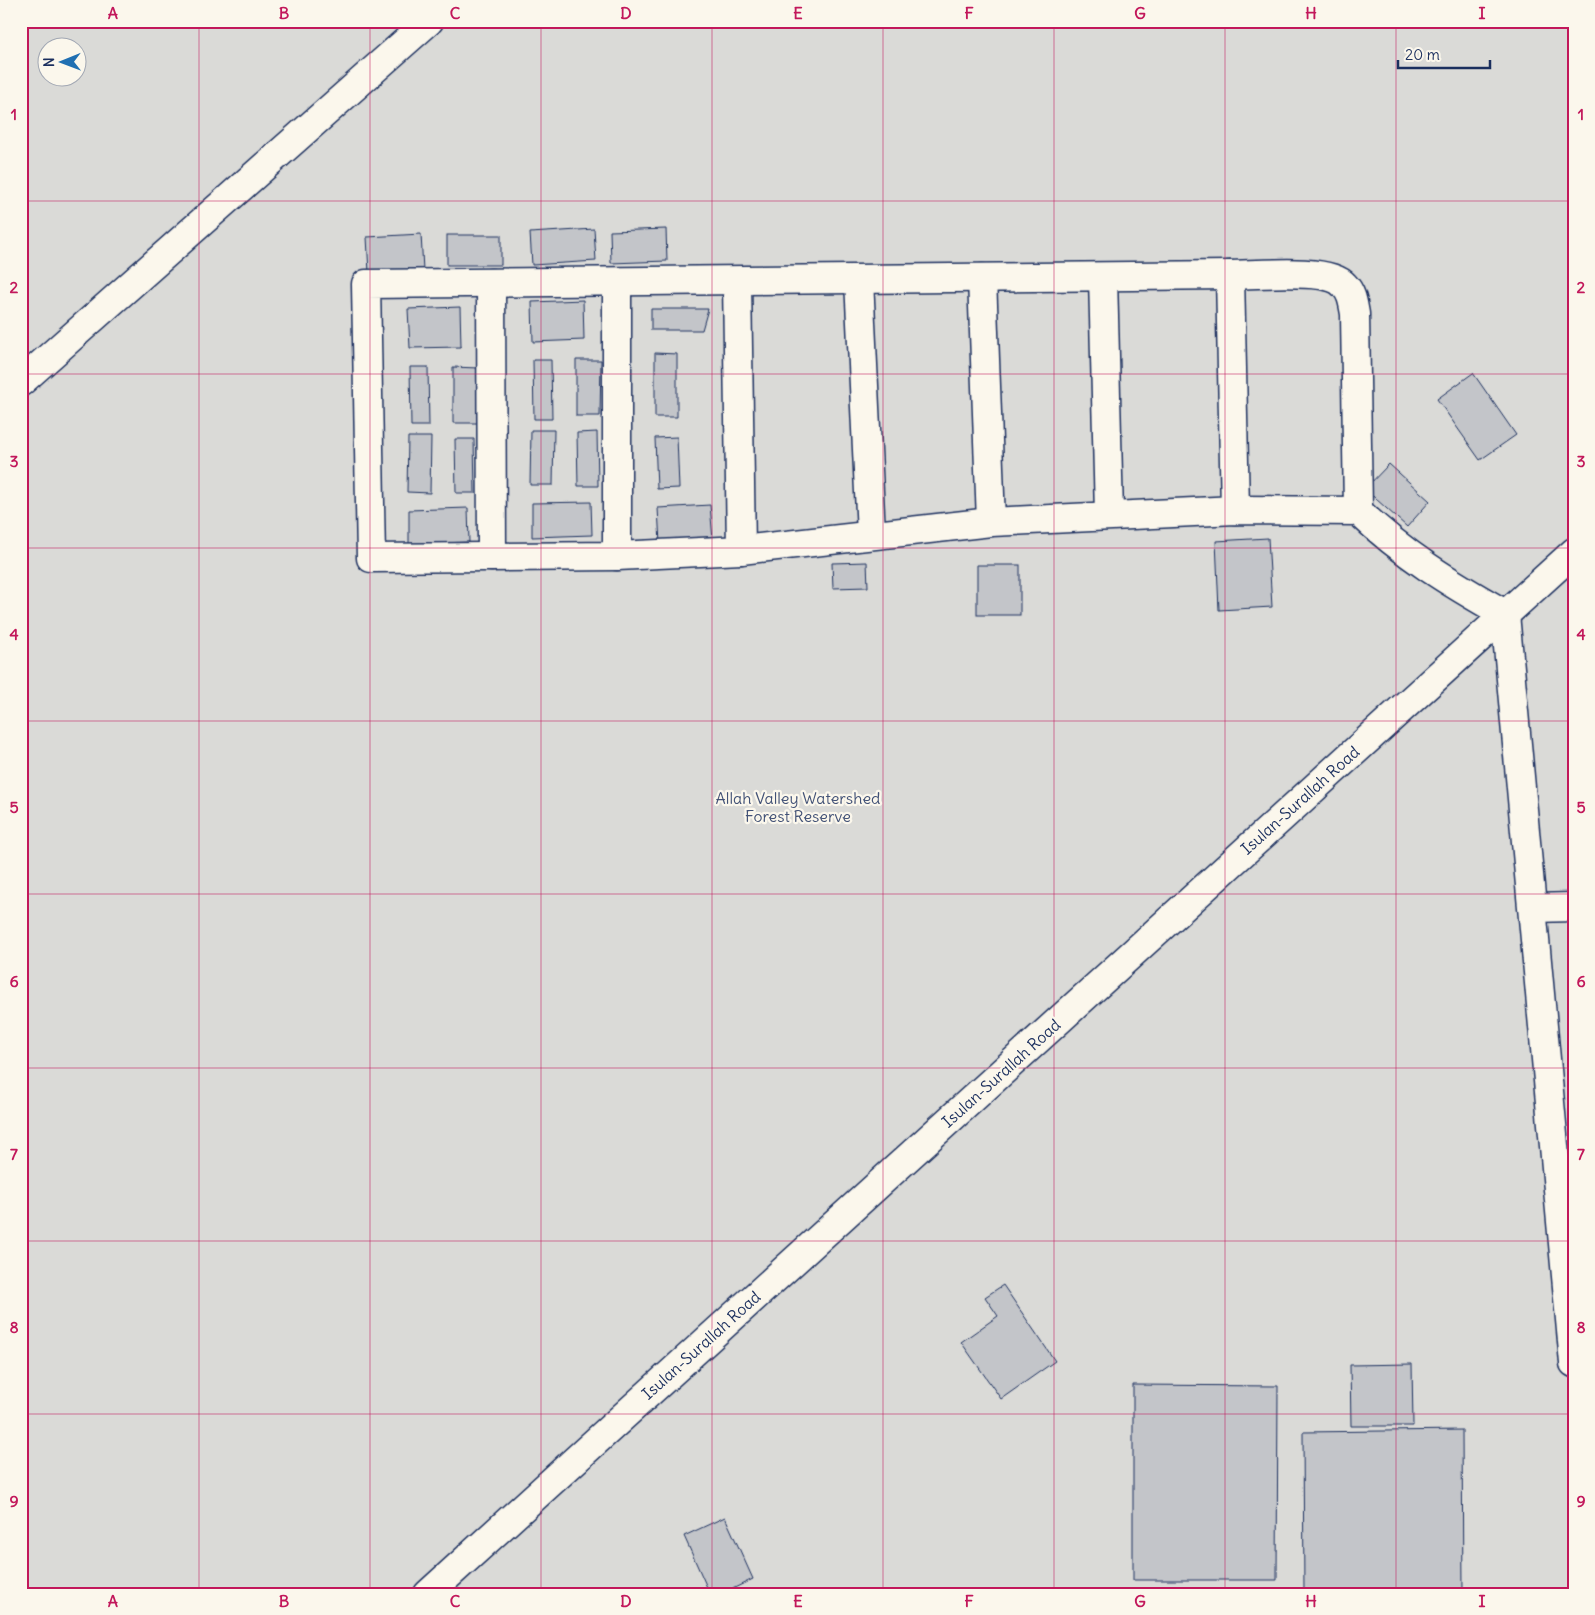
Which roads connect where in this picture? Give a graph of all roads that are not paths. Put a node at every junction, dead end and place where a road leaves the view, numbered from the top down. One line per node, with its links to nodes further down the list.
1 (429, 21): 9 (main road)
2 (1230, 275): 3 (main road); 10 (main road); 11 (main road)
3 (1104, 277): 4 (main road); 12 (main road)
4 (982, 278): 5 (main road); 13 (main road)
5 (859, 280): 6 (main road); 14 (main road)
6 (737, 281): 7 (main road); 15 (main road)
7 (617, 282): 8 (main road); 17 (main road)
8 (491, 283): 18 (main road); 18 (main road)
9 (21, 382)
10 (1235, 510): 11 (main road); 12 (main road)
11 (1358, 511): 19 (main road)
12 (1109, 515): 13 (main road)
13 (991, 522): 14 (main road)
14 (871, 534): 15 (main road)
15 (741, 550): 17 (main road)
16 (1574, 552): 19 (main road, Isulan-Surallah Road)
17 (618, 556): 18 (main road)
18 (492, 557)
19 (1505, 614): 21 (main road); 23 (main road, Isulan-Surallah Road)
20 (1574, 907): 21 (main road)
21 (1533, 908): 22 (main road)
22 (1573, 1346)
23 (428, 1594)

